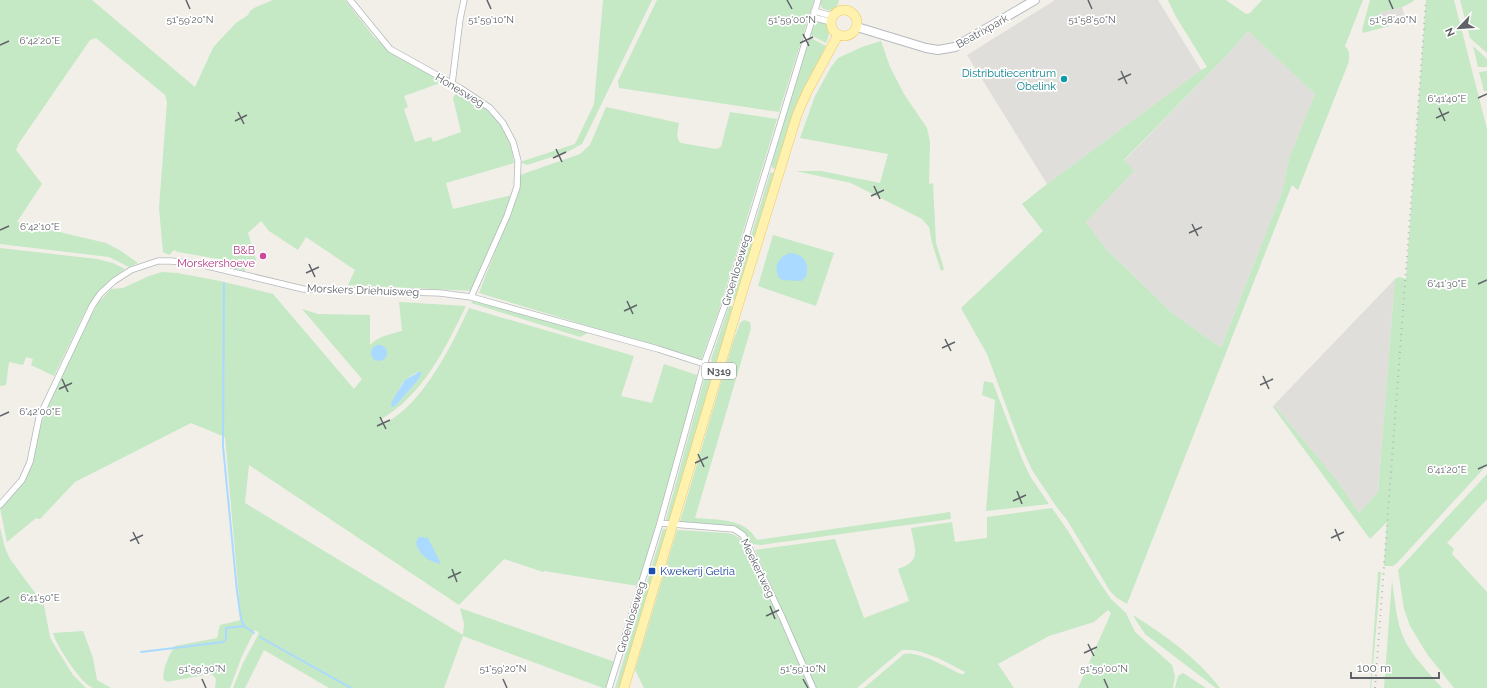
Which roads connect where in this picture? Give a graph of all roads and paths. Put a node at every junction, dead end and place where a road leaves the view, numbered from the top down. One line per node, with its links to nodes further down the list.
1 (350, 0): 10 (street, Honesweg)
2 (464, 0): 10 (street)
3 (818, 0): 6 (street, Groenloseweg)
4 (1035, 0): 8 (street, Beatrixpark)
5 (844, 5): 7 (main road); 8 (main road)
6 (813, 14): 7 (street); 12 (street, Groenloseweg)
7 (831, 19): 9 (main road)
8 (857, 27): 9 (main road)
9 (838, 35): 13 (main road, Groenloseweg / N319)
10 (452, 84): 11 (street, Honesweg)
11 (471, 297): 12 (street, Morskers Driehuisweg); 14 (street, Morskers Driehuisweg)
12 (704, 364): 13 (street, Morskers Driehuisweg); 15 (street, Groenloseweg)
13 (720, 369): 16 (main road, Groenloseweg / N319)
14 (0, 505)
15 (660, 524): 16 (street); 17 (street, Groenloseweg)
16 (673, 524): 18 (main road, Groenloseweg / N319); 19 (street, Meekertweg)
17 (609, 688)
18 (624, 688)
19 (813, 688)

